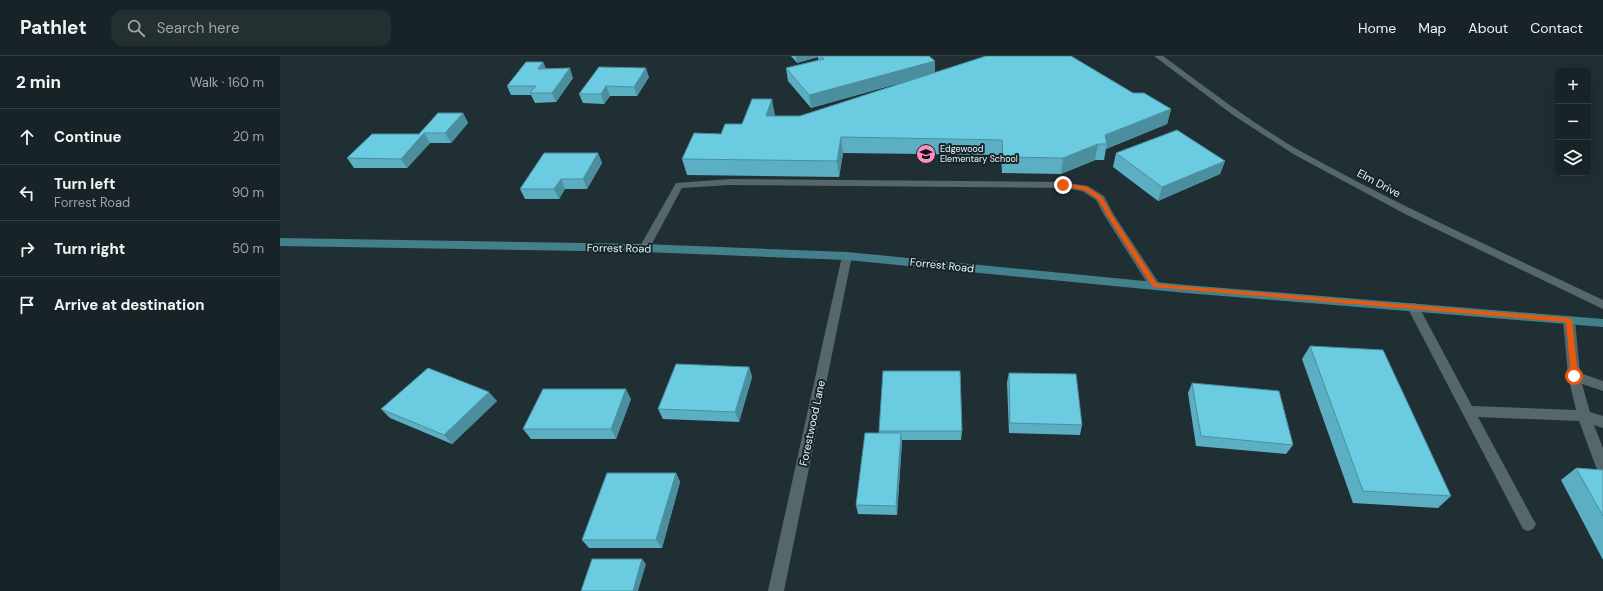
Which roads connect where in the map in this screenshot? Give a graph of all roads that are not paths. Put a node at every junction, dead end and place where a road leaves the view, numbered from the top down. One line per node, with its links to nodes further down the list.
1 (1158, 56): 6 (street, Elm Drive)
2 (280, 242): 3 (main road, Forrest Road)
3 (644, 248): 4 (main road, Forrest Road); 5 (street)
4 (847, 256): 5 (main road, Forrest Road); 17 (street, Forestwood Lane)
5 (1155, 286): 7 (main road, Forrest Road)
6 (1603, 305)
7 (1413, 307): 8 (main road, Forrest Road); 12 (street)
8 (1569, 320): 9 (main road, Forrest Road); 10 (street)
9 (1603, 323)
10 (1574, 376): 11 (street); 13 (street)
11 (1603, 386)
12 (1468, 411): 13 (street); 16 (street)
13 (1584, 416): 14 (street); 15 (street)
14 (1603, 422)
15 (1603, 467)
16 (1528, 524)
17 (776, 591)

